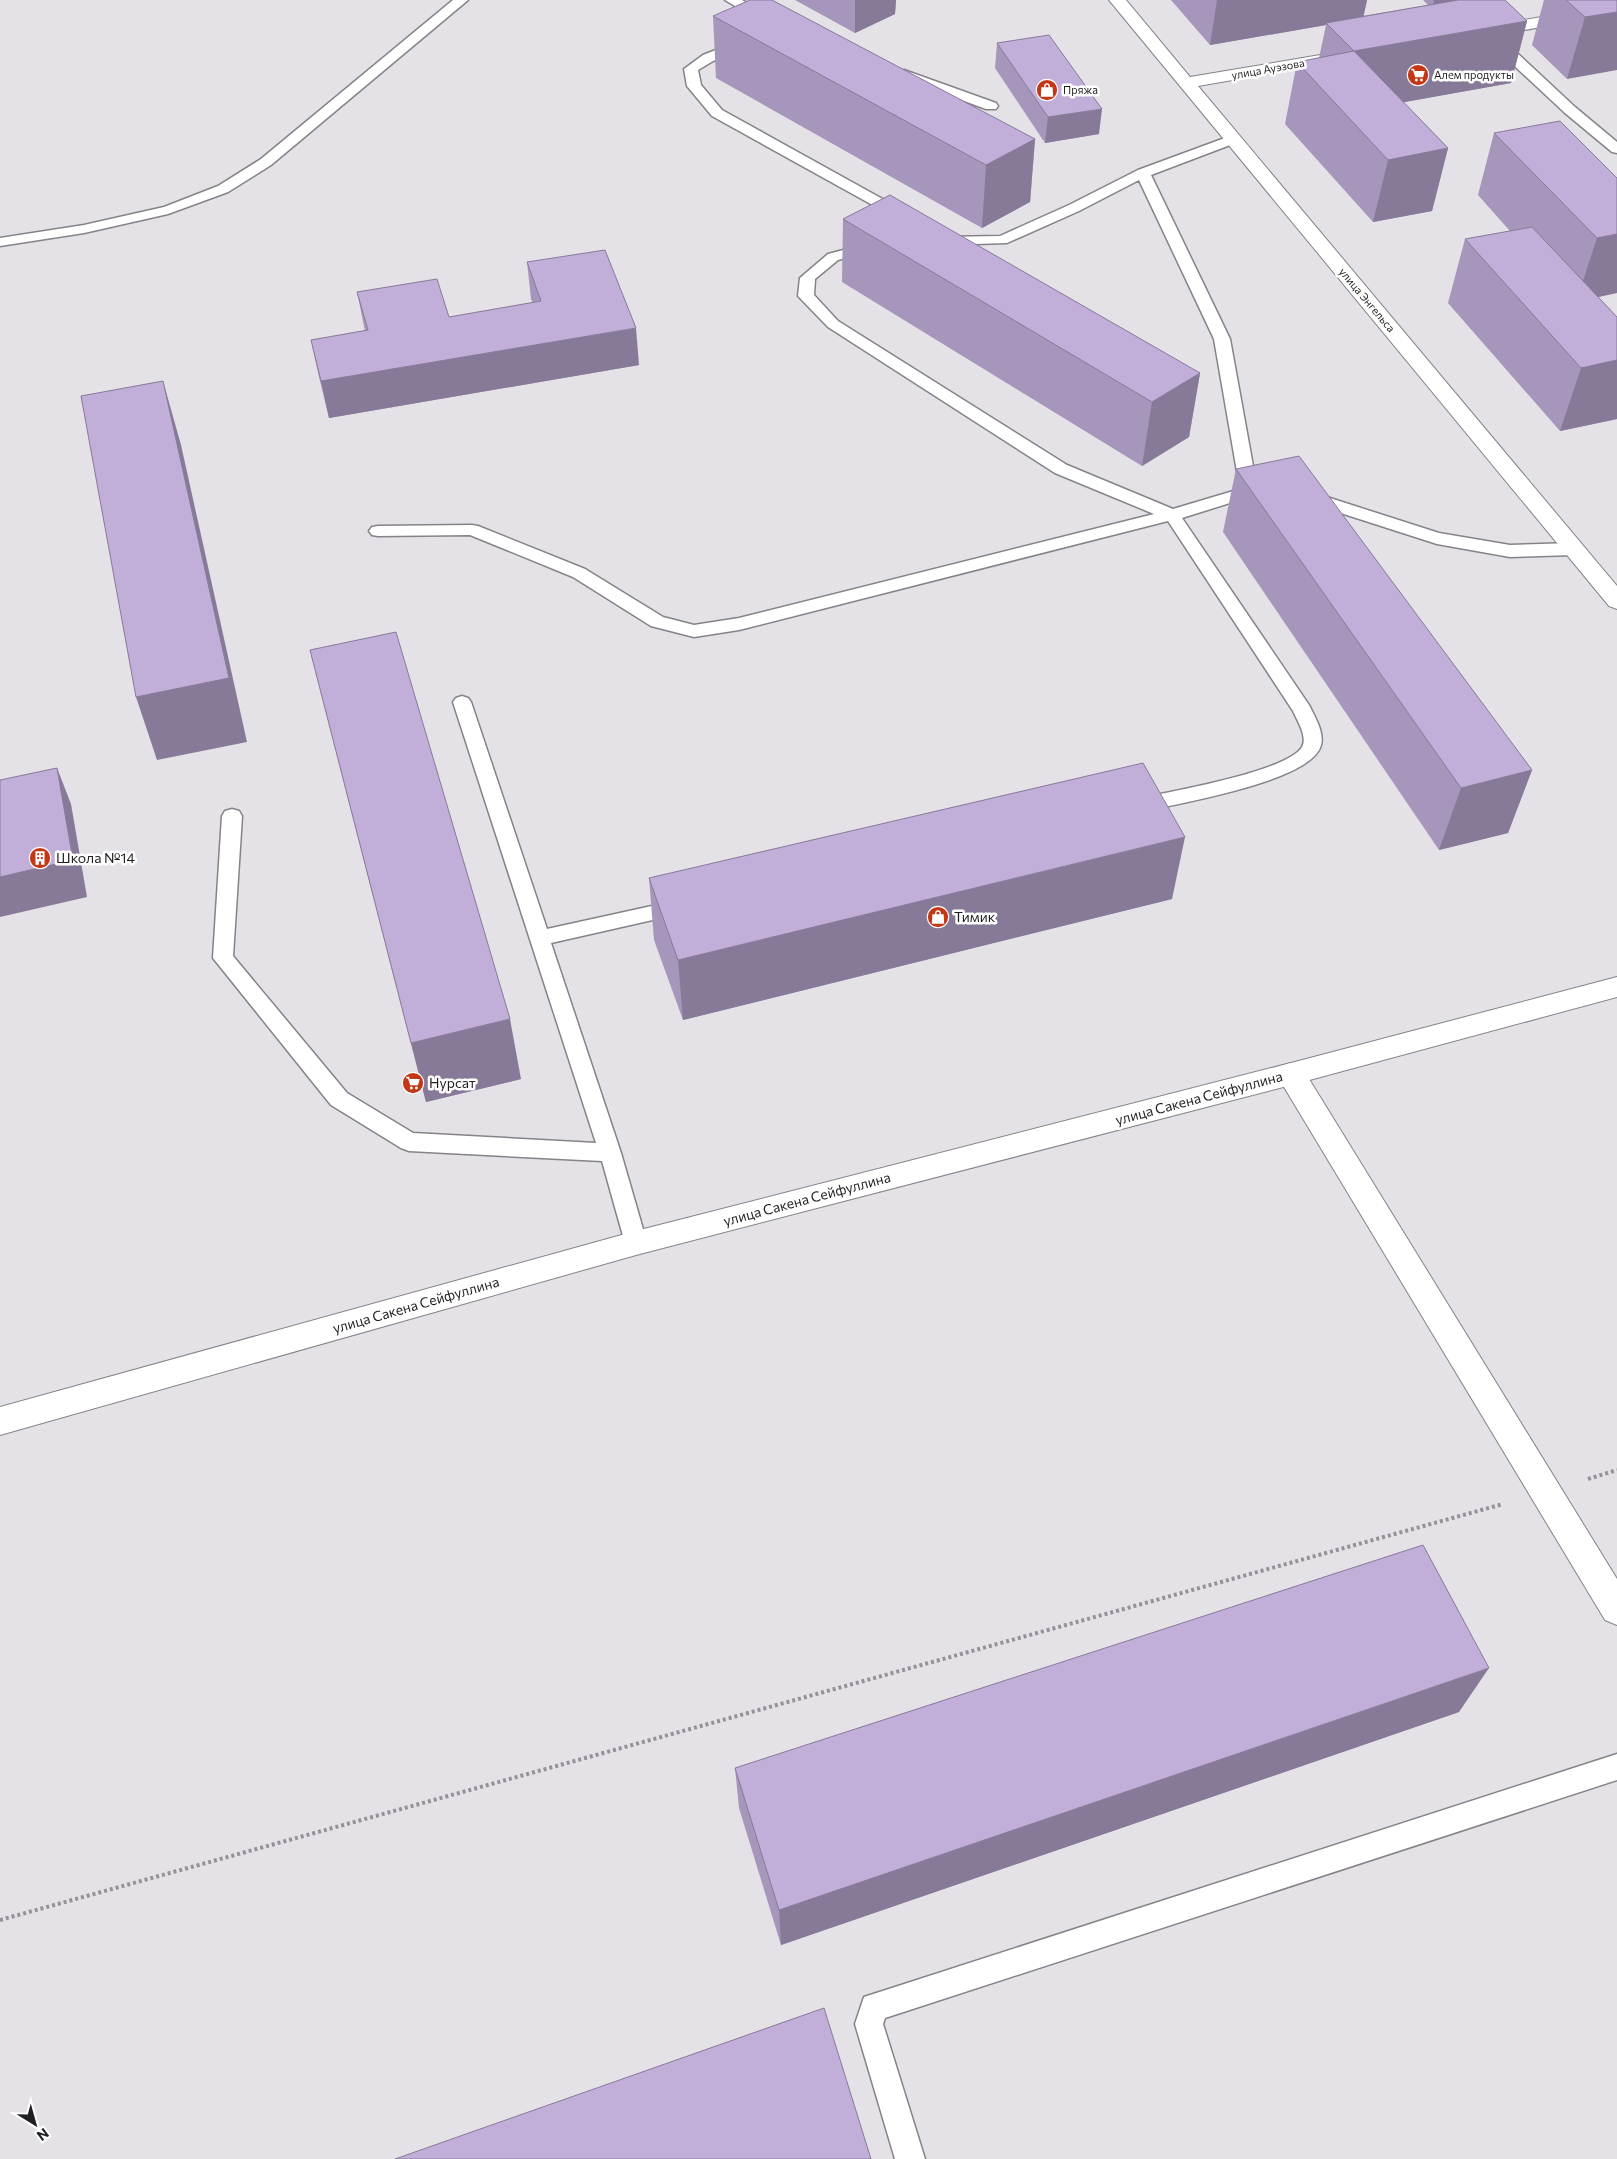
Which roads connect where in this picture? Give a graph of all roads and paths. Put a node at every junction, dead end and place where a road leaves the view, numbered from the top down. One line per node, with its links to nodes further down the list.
1 (461, 0): 17 (lane)
2 (732, 0): 5 (lane)
3 (1118, 0): 10 (street, улица Энгельса)
4 (1617, 9): 6 (street)
5 (776, 25)
6 (1481, 32): 13 (lane)
7 (756, 40): 15 (lane)
8 (1350, 55): 10 (street, улица Ауэзова)
9 (892, 70): 11 (lane)
10 (1186, 83): 12 (street, улица Энгельса)
11 (991, 106)
12 (1232, 139): 14 (lane); 24 (street, улица Энгельса)
13 (1617, 149)
14 (1143, 173): 16 (lane); 19 (lane)
15 (914, 222)
16 (930, 237)
17 (0, 242)
18 (889, 242): 22 (lane)
19 (1249, 492): 20 (lane); 22 (lane)
20 (1277, 496)
21 (1296, 498): 24 (lane)
22 (1172, 514): 23 (lane); 27 (lane)
23 (378, 531)
24 (1574, 549): 25 (street, улица Энгельса)
25 (1617, 601)
26 (462, 702): 30 (lane)
27 (1118, 810)
28 (232, 816): 33 (lane)
29 (694, 904): 30 (lane)
30 (540, 938): 33 (lane)
31 (1617, 987): 32 (street, улица Сакена Сейфуллина)
32 (1291, 1074): 34 (street, улица Сакена Сейфуллина); 37 (street)
33 (610, 1153): 34 (lane)
34 (636, 1244): 35 (street, улица Сакена Сейфуллина)
35 (0, 1421)
36 (1617, 1470): 37 (path)
37 (1546, 1492): 38 (street); 40 (path)
38 (1617, 1609)
39 (1617, 1767): 41 (lane)
40 (0, 1920)
41 (910, 2159)

